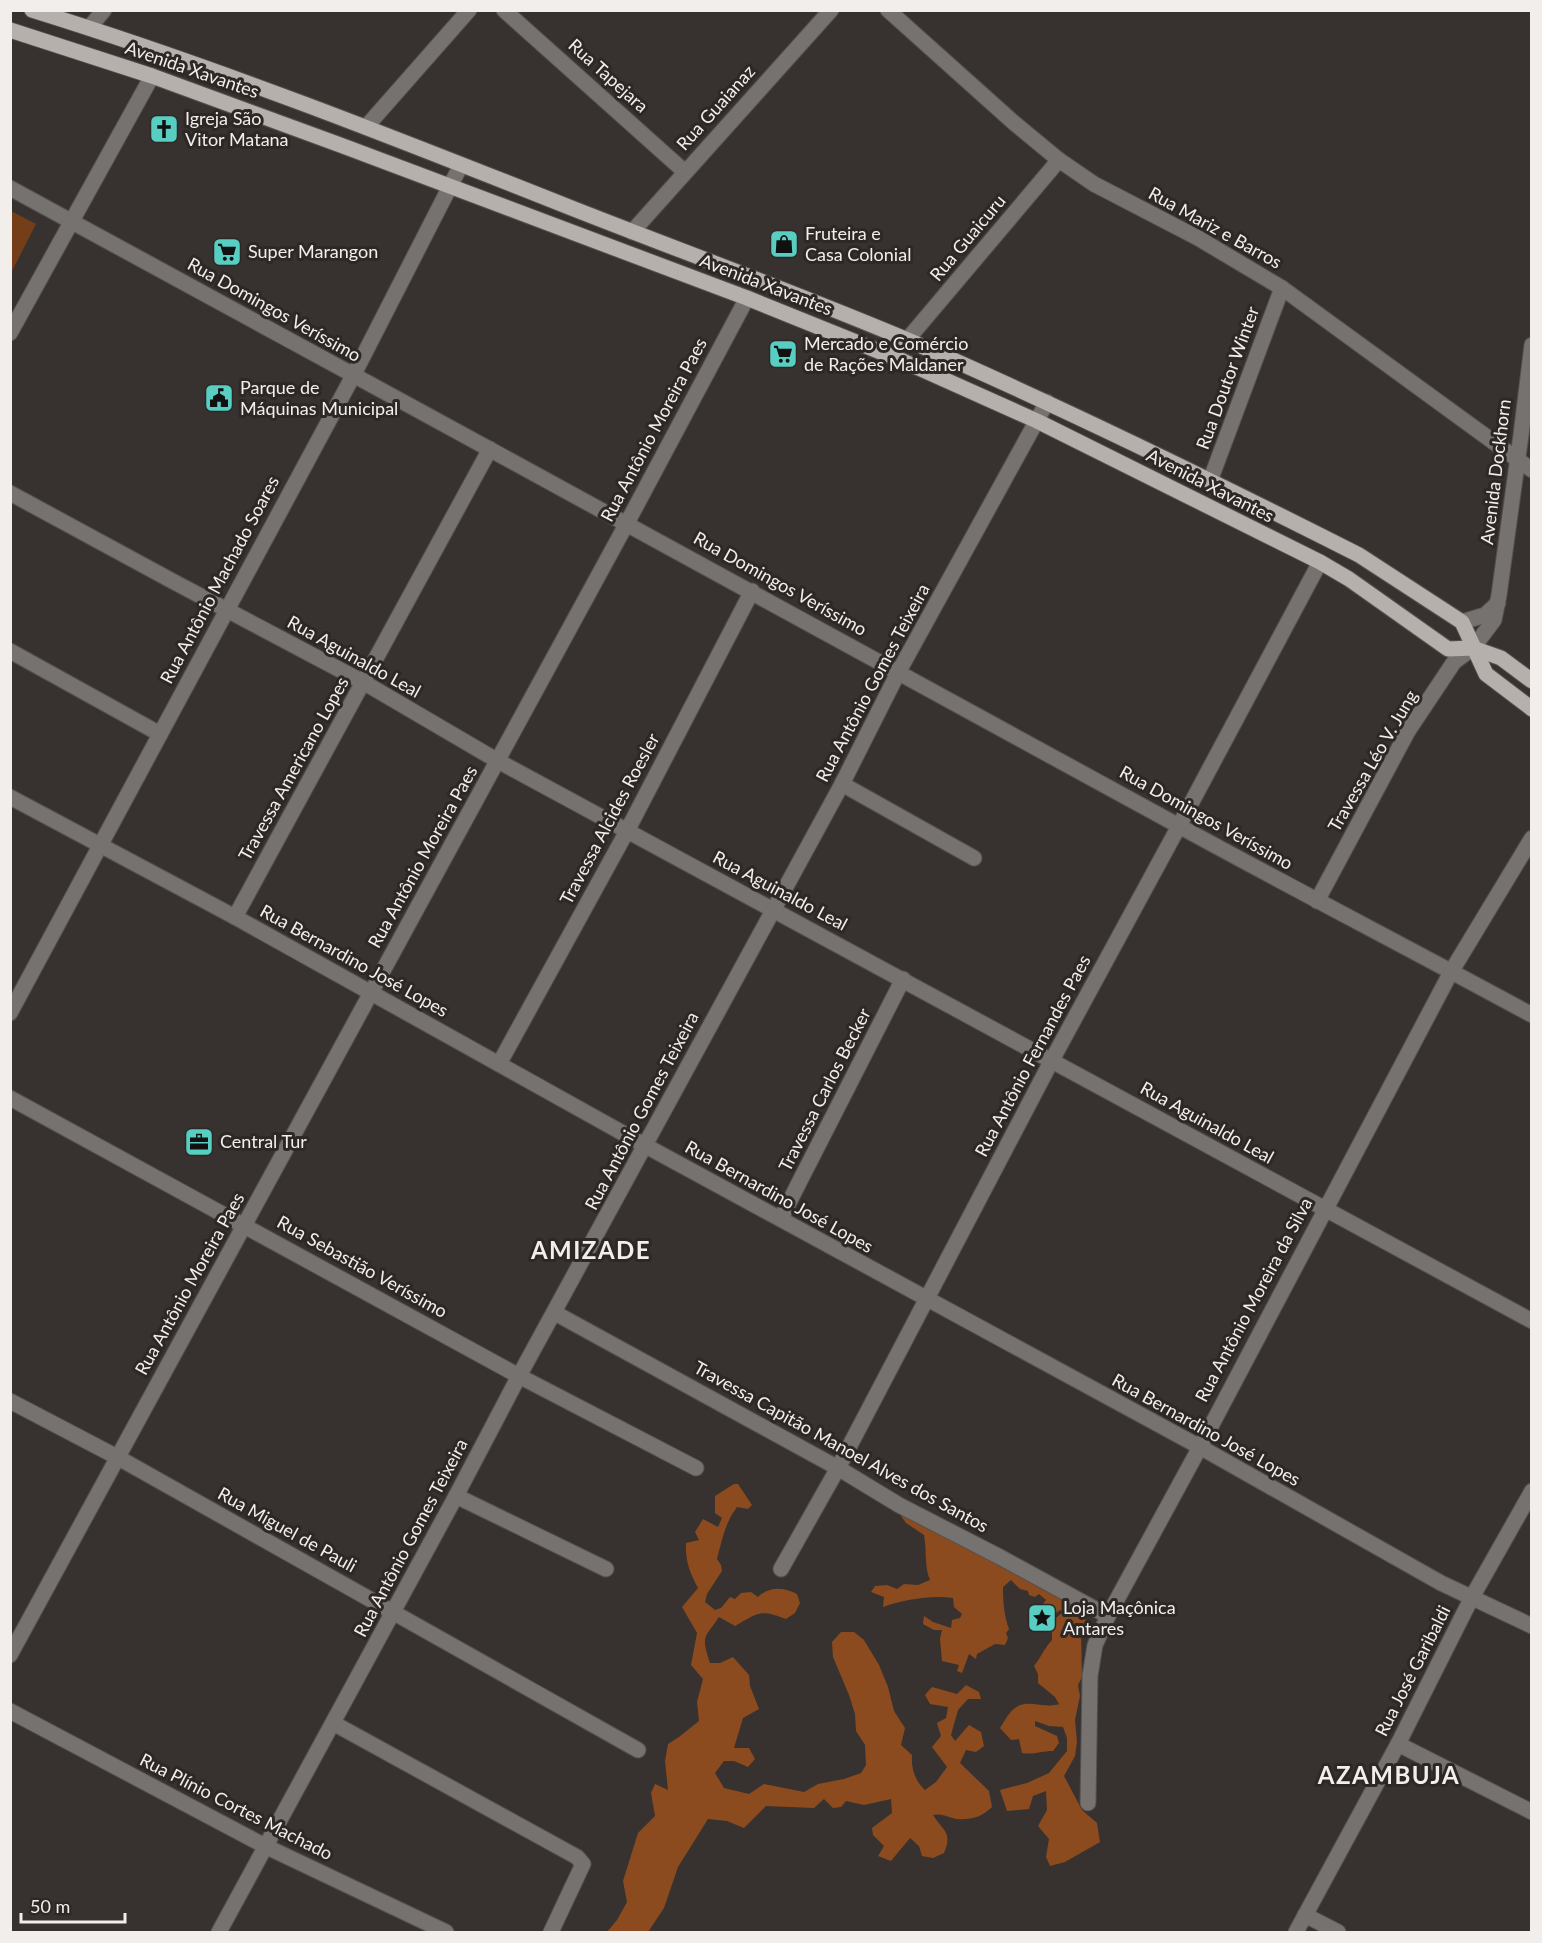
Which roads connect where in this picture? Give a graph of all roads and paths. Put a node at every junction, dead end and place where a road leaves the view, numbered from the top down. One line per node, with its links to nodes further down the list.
1 (32, 10): 7 (main road, Avenida Xavantes)
2 (104, 10): 7 (street)
3 (469, 10): 10 (street)
4 (504, 10): 13 (street, Rua Tapejara)
5 (831, 10): 13 (street, Rua Guaianaz)
6 (888, 10): 11 (street, Rua Mariz e Barros)
7 (89, 28): 10 (main road, Avenida Xavantes)
8 (10, 30): 9 (main road, Avenida Xavantes)
9 (152, 76): 14 (main road, Avenida Xavantes); 16 (street)
10 (366, 127): 12 (main road, Avenida Xavantes)
11 (1059, 160): 18 (street, Rua Mariz e Barros); 21 (street, Rua Guaicuru)
12 (461, 165): 14 (street, Rua Antônio Machado Soares); 17 (main road, Avenida Xavantes)
13 (685, 172): 17 (street, Rua Guaianaz)
14 (450, 186): 19 (main road, Avenida Xavantes); 23 (street, Rua Antônio Machado Soares)
15 (10, 188): 16 (street, Rua Domingos Veríssimo)
16 (72, 221): 20 (street); 23 (street, Rua Domingos Veríssimo)
17 (632, 232): 21 (main road, Avenida Xavantes)
18 (1282, 288): 28 (street, Rua Mariz e Barros); 30 (street, Rua Doutor Winter)
19 (747, 298): 25 (main road, Avenida Xavantes); 32 (street, Rua Antônio Moreira Paes)
20 (10, 333)
21 (907, 340): 24 (main road, Avenida Xavantes)
22 (1532, 345): 26 (street, Avenida Dockhorn)
23 (353, 376): 27 (street, Rua Domingos Veríssimo); 36 (street, Rua Antônio Machado Soares)
24 (1047, 402): 25 (street, Rua Antônio Gomes Teixeira); 30 (main road, Avenida Xavantes)
25 (1037, 421): 33 (main road, Avenida Xavantes); 40 (street, Rua Antônio Gomes Teixeira)
26 (1526, 430): 28 (street, Avenida Dockhorn)
27 (490, 449): 32 (street, Rua Domingos Veríssimo); 42 (street, Travessa Americano Lopes)
28 (1518, 459): 29 (street, Rua Mariz e Barros); 35 (street, Avenida Dockhorn)
29 (1532, 470)
30 (1210, 481): 37 (main road, Avenida Xavantes)
31 (10, 493): 36 (street, Rua Aguinaldo Leal)
32 (627, 523): 34 (street, Rua Domingos Veríssimo); 45 (street, Rua Antônio Moreira Paes)
33 (1320, 562): 38 (main road, Avenida Xavantes); 48 (street, Rua Antônio Fernandes Paes)
34 (752, 591): 40 (street, Rua Domingos Veríssimo); 49 (street, Travessa Alcides Roesler)
35 (1498, 603): 37 (street); 38 (street, Avenida Dockhorn)
36 (226, 609): 42 (street, Rua Aguinaldo Leal); 44 (street, Rua Antônio Machado Soares)
37 (1462, 622): 38 (main road)
38 (1473, 648): 41 (main road, Avenida Xavantes); 43 (main road); 53 (street, Travessa Léo V. Jung)
39 (10, 651): 44 (street)
40 (899, 671): 46 (street, Rua Antônio Gomes Teixeira); 48 (street, Rua Domingos Veríssimo)
41 (1532, 681)
42 (363, 682): 45 (street, Rua Aguinaldo Leal); 55 (street, Travessa Americano Lopes)
43 (1532, 709)
44 (160, 734): 51 (street, Rua Antônio Machado Soares)
45 (498, 761): 49 (street, Rua Aguinaldo Leal); 58 (street, Rua Antônio Moreira Paes)
46 (842, 784): 52 (street); 54 (street, Rua Antônio Gomes Teixeira)
47 (10, 797): 51 (street, Rua Bernardino José Lopes)
48 (1179, 826): 53 (street, Rua Domingos Veríssimo); 61 (street, Rua Antônio Fernandes Paes)
49 (627, 831): 54 (street, Rua Aguinaldo Leal); 62 (street, Travessa Alcides Roesler)
50 (1532, 838): 56 (street, Rua Antônio Moreira da Silva)
51 (100, 846): 55 (street, Rua Bernardino José Lopes); 59 (street, Rua Antônio Machado Soares)
52 (974, 858)
53 (1317, 901): 56 (street, Rua Domingos Veríssimo)
54 (774, 909): 57 (street, Rua Aguinaldo Leal); 64 (street, Rua Antônio Gomes Teixeira)
55 (235, 917): 58 (street, Rua Bernardino José Lopes)
56 (1451, 972): 60 (street, Rua Domingos Veríssimo); 65 (street, Rua Antônio Moreira da Silva)
57 (903, 980): 61 (street, Rua Aguinaldo Leal); 66 (street, Travessa Carlos Becker)
58 (371, 992): 62 (street, Rua Bernardino José Lopes); 67 (street, Rua Antônio Moreira Paes)
59 (10, 1013)
60 (1532, 1016)
61 (1052, 1060): 65 (street, Rua Aguinaldo Leal); 68 (street, Rua Antônio Fernandes Paes)
62 (499, 1064): 64 (street, Rua Bernardino José Lopes)
63 (10, 1098): 67 (street, Rua Sebastião Veríssimo)
64 (646, 1146): 66 (street, Rua Bernardino José Lopes); 69 (street, Rua Antônio Gomes Teixeira)
65 (1324, 1209): 70 (street, Rua Aguinaldo Leal); 73 (street, Rua Antônio Moreira da Silva)
66 (780, 1218): 68 (street, Rua Bernardino José Lopes)
67 (245, 1225): 71 (street, Rua Sebastião Veríssimo); 74 (street, Rua Antônio Moreira Paes)
68 (926, 1300): 73 (street, Rua Bernardino José Lopes); 76 (street, Rua Antônio Fernandes Paes)
69 (555, 1313): 71 (street, Rua Antônio Gomes Teixeira); 76 (street, Travessa Capitão Manoel Alves dos Santos)
70 (1532, 1321)
71 (519, 1376): 75 (street, Rua Sebastião Veríssimo); 78 (street, Rua Antônio Gomes Teixeira)
72 (10, 1401): 74 (street, Rua Miguel de Pauli)
73 (1200, 1447): 81 (street, Rua Bernardino José Lopes); 83 (street, Rua Antônio Moreira da Silva)
74 (117, 1457): 82 (street, Rua Miguel de Pauli); 85 (street, Rua Antônio Moreira Paes)
75 (696, 1468)
76 (838, 1468): 80 (street, Rua Antônio Fernandes Paes); 83 (street, Travessa Capitão Manoel Alves dos Santos)
77 (1532, 1491): 81 (street, Rua José Garibaldi)
78 (456, 1496): 79 (street); 82 (street, Rua Antônio Gomes Teixeira)
79 (606, 1569)
80 (781, 1569)
81 (1471, 1599): 84 (street, Rua Bernardino José Lopes); 88 (street, Rua José Garibaldi)
82 (393, 1612): 87 (street, Rua Antônio Gomes Teixeira); 89 (street, Rua Miguel de Pauli)
83 (1108, 1616): 90 (street, Rua Antônio Moreira da Silva)
84 (1532, 1626)
85 (10, 1655)
86 (10, 1711): 92 (street, Rua Plínio Cortes Machado)
87 (333, 1723): 92 (street, Rua Antônio Gomes Teixeira); 96 (street)
88 (1398, 1744): 91 (street); 93 (street, Rua José Garibaldi)
89 (638, 1749)
90 (1088, 1803)
91 (1532, 1812)
92 (267, 1847): 94 (street, Rua Antônio Gomes Teixeira); 95 (street, Rua Plínio Cortes Machado)
93 (1305, 1915): 97 (street, Rua José Garibaldi); 98 (street)
94 (219, 1932)
95 (446, 1932)
96 (551, 1932)
97 (1296, 1932)
98 (1338, 1932)

